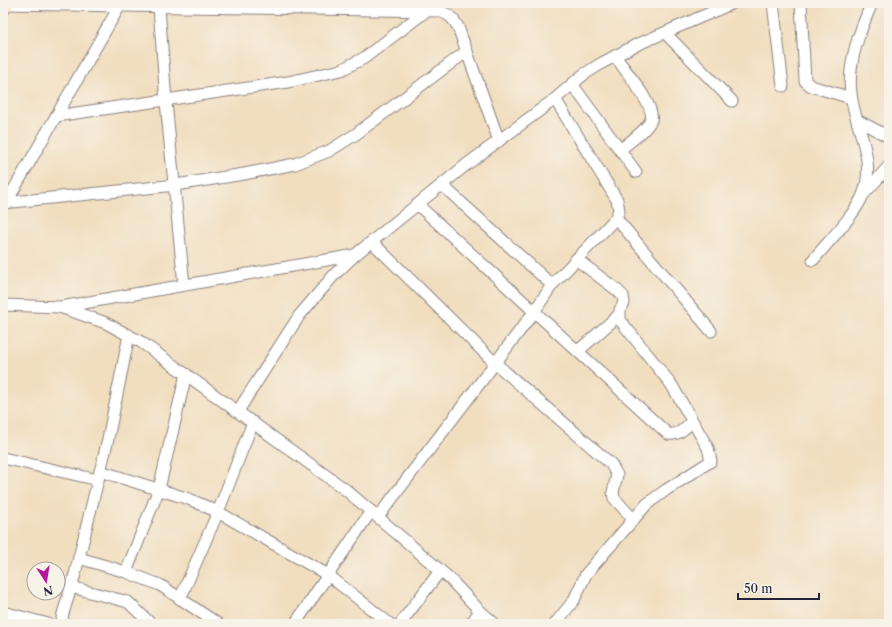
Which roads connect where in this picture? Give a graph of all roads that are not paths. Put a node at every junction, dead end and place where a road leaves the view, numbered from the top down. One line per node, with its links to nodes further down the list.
1 (733, 3): 9 (street)
2 (773, 3): 13 (street)
3 (800, 3): 14 (street)
4 (872, 3): 14 (street)
5 (4, 5): 6 (street)
6 (119, 7): 7 (street); 18 (street)
7 (158, 7): 8 (street); 17 (street)
8 (426, 10): 10 (street); 17 (street)
9 (665, 33): 11 (street); 16 (street)
10 (467, 51): 21 (street); 25 (street)
11 (614, 56): 12 (street); 22 (street)
12 (572, 84): 15 (street); 22 (street)
13 (783, 86)
14 (852, 98): 19 (street)
15 (555, 99): 21 (street); 30 (street)
16 (732, 101)
17 (166, 102): 18 (street); 25 (street)
18 (56, 116): 28 (street)
19 (857, 120): 20 (street); 27 (street)
20 (889, 137)
21 (499, 141): 26 (street)
22 (620, 150): 24 (street)
23 (889, 166): 27 (street)
24 (636, 172)
25 (176, 185): 28 (street); 35 (street)
26 (442, 185): 29 (street); 36 (street)
27 (864, 195): 34 (street)
28 (5, 203)
29 (418, 205): 31 (street); 39 (street)
30 (616, 218): 33 (street); 41 (street)
31 (372, 242): 32 (street); 44 (street)
32 (355, 255): 35 (street); 46 (street)
33 (576, 259): 36 (street); 40 (street)
34 (813, 260)
35 (184, 285): 38 (street)
36 (552, 285): 39 (street)
37 (3, 305): 38 (street)
38 (60, 307): 42 (street)
39 (534, 312): 43 (street); 44 (street)
40 (619, 315): 43 (street); 47 (street)
41 (712, 331)
42 (129, 335): 45 (street); 50 (street)
43 (578, 351): 47 (street)
44 (495, 363): 53 (street); 54 (street)
45 (186, 374): 46 (street); 51 (street)
46 (238, 411): 48 (street)
47 (692, 421): 54 (street)
48 (253, 422): 52 (street); 53 (street)
49 (3, 458): 50 (street)
50 (99, 476): 51 (street); 55 (street)
51 (159, 488): 52 (street); 57 (street)
52 (218, 512): 58 (street); 60 (street)
53 (374, 514): 56 (street); 58 (street)
54 (634, 519): 72 (street)
55 (79, 558): 57 (street); 59 (street)
56 (440, 571): 61 (street); 69 (street)
57 (126, 572): 60 (street)
58 (328, 575): 67 (street); 68 (street)
59 (71, 587): 64 (street); 65 (street)
60 (180, 599): 66 (street)
61 (480, 611): 70 (street); 71 (street)
62 (3, 612): 63 (street)
63 (48, 624)
64 (64, 624)
65 (151, 624)
66 (218, 624)
67 (295, 624)
68 (390, 624)
69 (400, 624)
70 (471, 624)
71 (495, 624)
72 (555, 624)

